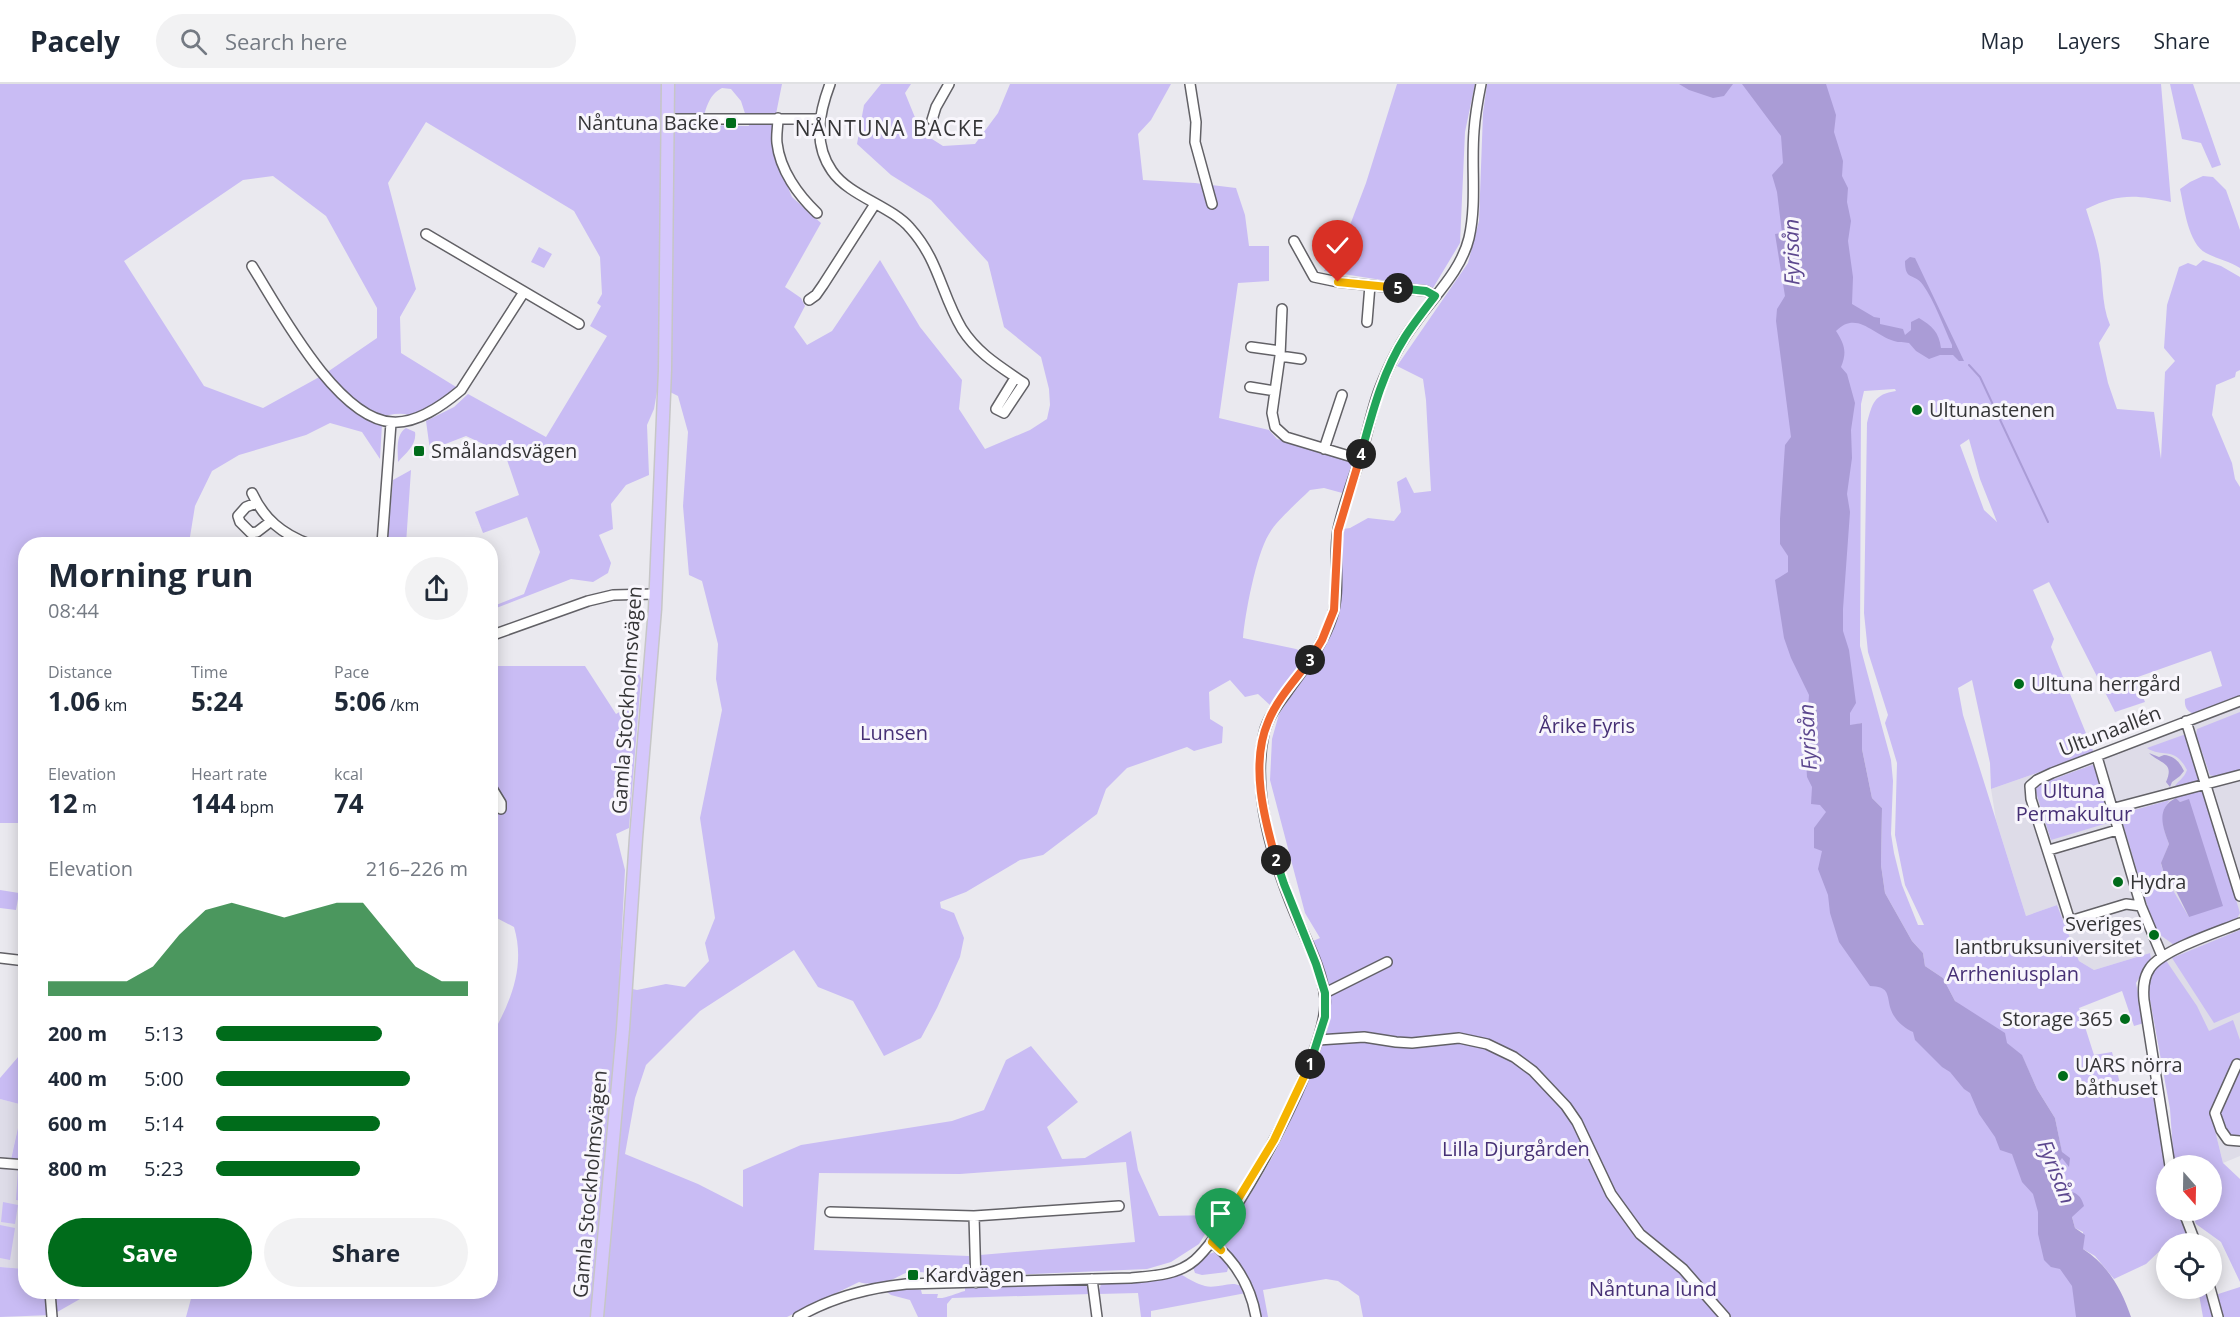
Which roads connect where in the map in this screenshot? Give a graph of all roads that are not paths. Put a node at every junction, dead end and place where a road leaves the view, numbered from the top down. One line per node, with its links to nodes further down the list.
1 (668, 84): 7 (main road, Gamla Stockholmsvägen)
2 (830, 84): 8 (street)
3 (949, 84): 9 (street)
4 (1190, 84): 11 (street)
5 (1481, 84): 18 (street)
6 (778, 118): 7 (street); 8 (street); 12 (street)
7 (667, 119): 38 (main road, Gamla Stockholmsvägen)
8 (819, 119): 10 (street)
9 (932, 120)
10 (875, 204): 19 (street); 26 (street)
11 (1212, 204)
12 (817, 213)
13 (426, 234): 17 (street)
14 (1294, 241): 16 (street)
15 (252, 266): 30 (street)
16 (1370, 285): 18 (street); 21 (street)
17 (524, 292): 22 (street); 30 (street)
18 (1435, 296): 32 (street)
19 (809, 300)
20 (1282, 309): 24 (street)
21 (1366, 322)
22 (579, 324)
23 (1251, 346): 24 (street)
24 (1280, 354): 25 (street); 28 (street)
25 (1301, 359)
26 (1016, 378)
27 (1250, 387): 28 (street)
28 (1275, 391): 31 (street)
29 (1342, 395): 31 (street)
30 (391, 423): 37 (street)
31 (1324, 449): 32 (street)
32 (1359, 459): 57 (street)
33 (252, 493): 34 (street)
34 (256, 503): 35 (street); 35 (street)
35 (270, 522): 36 (street)
36 (292, 537)
37 (383, 537)
38 (655, 594): 39 (street); 73 (main road, Gamla Stockholmsvägen)
39 (498, 633)
40 (2240, 701): 41 (street, Ultunaallén)
41 (2186, 721): 42 (street, Ultunaallén); 44 (street)
42 (2097, 757): 47 (street); 49 (street, Ultunaallén)
43 (2240, 775): 44 (street)
44 (2206, 784): 47 (street); 50 (street)
45 (498, 798): 46 (street)
46 (501, 809)
47 (2111, 809): 48 (street)
48 (2117, 830): 49 (street); 51 (street)
49 (2049, 850): 51 (street)
50 (2240, 896)
51 (2140, 906): 53 (street)
52 (2240, 923): 53 (street)
53 (2162, 956): 61 (street)
54 (0, 958): 55 (street)
55 (18, 960)
56 (1387, 962): 57 (street)
57 (1324, 993): 58 (street)
58 (1318, 1040): 67 (street); 77 (street)
59 (2237, 1064): 60 (street)
60 (2240, 1141)
61 (2168, 1155)
62 (0, 1162): 63 (street)
63 (18, 1164)
64 (1119, 1206): 66 (street)
65 (830, 1212): 66 (street)
66 (974, 1216): 69 (street)
67 (1212, 1242): 68 (street); 76 (street)
68 (1092, 1279): 69 (street); 75 (street)
69 (976, 1283): 74 (street)
70 (51, 1299): 72 (street)
71 (2213, 1299): 78 (street)
72 (52, 1316)
73 (597, 1317)
74 (798, 1317)
75 (1097, 1317)
76 (1256, 1317)
77 (1725, 1317)
78 (2218, 1317)

